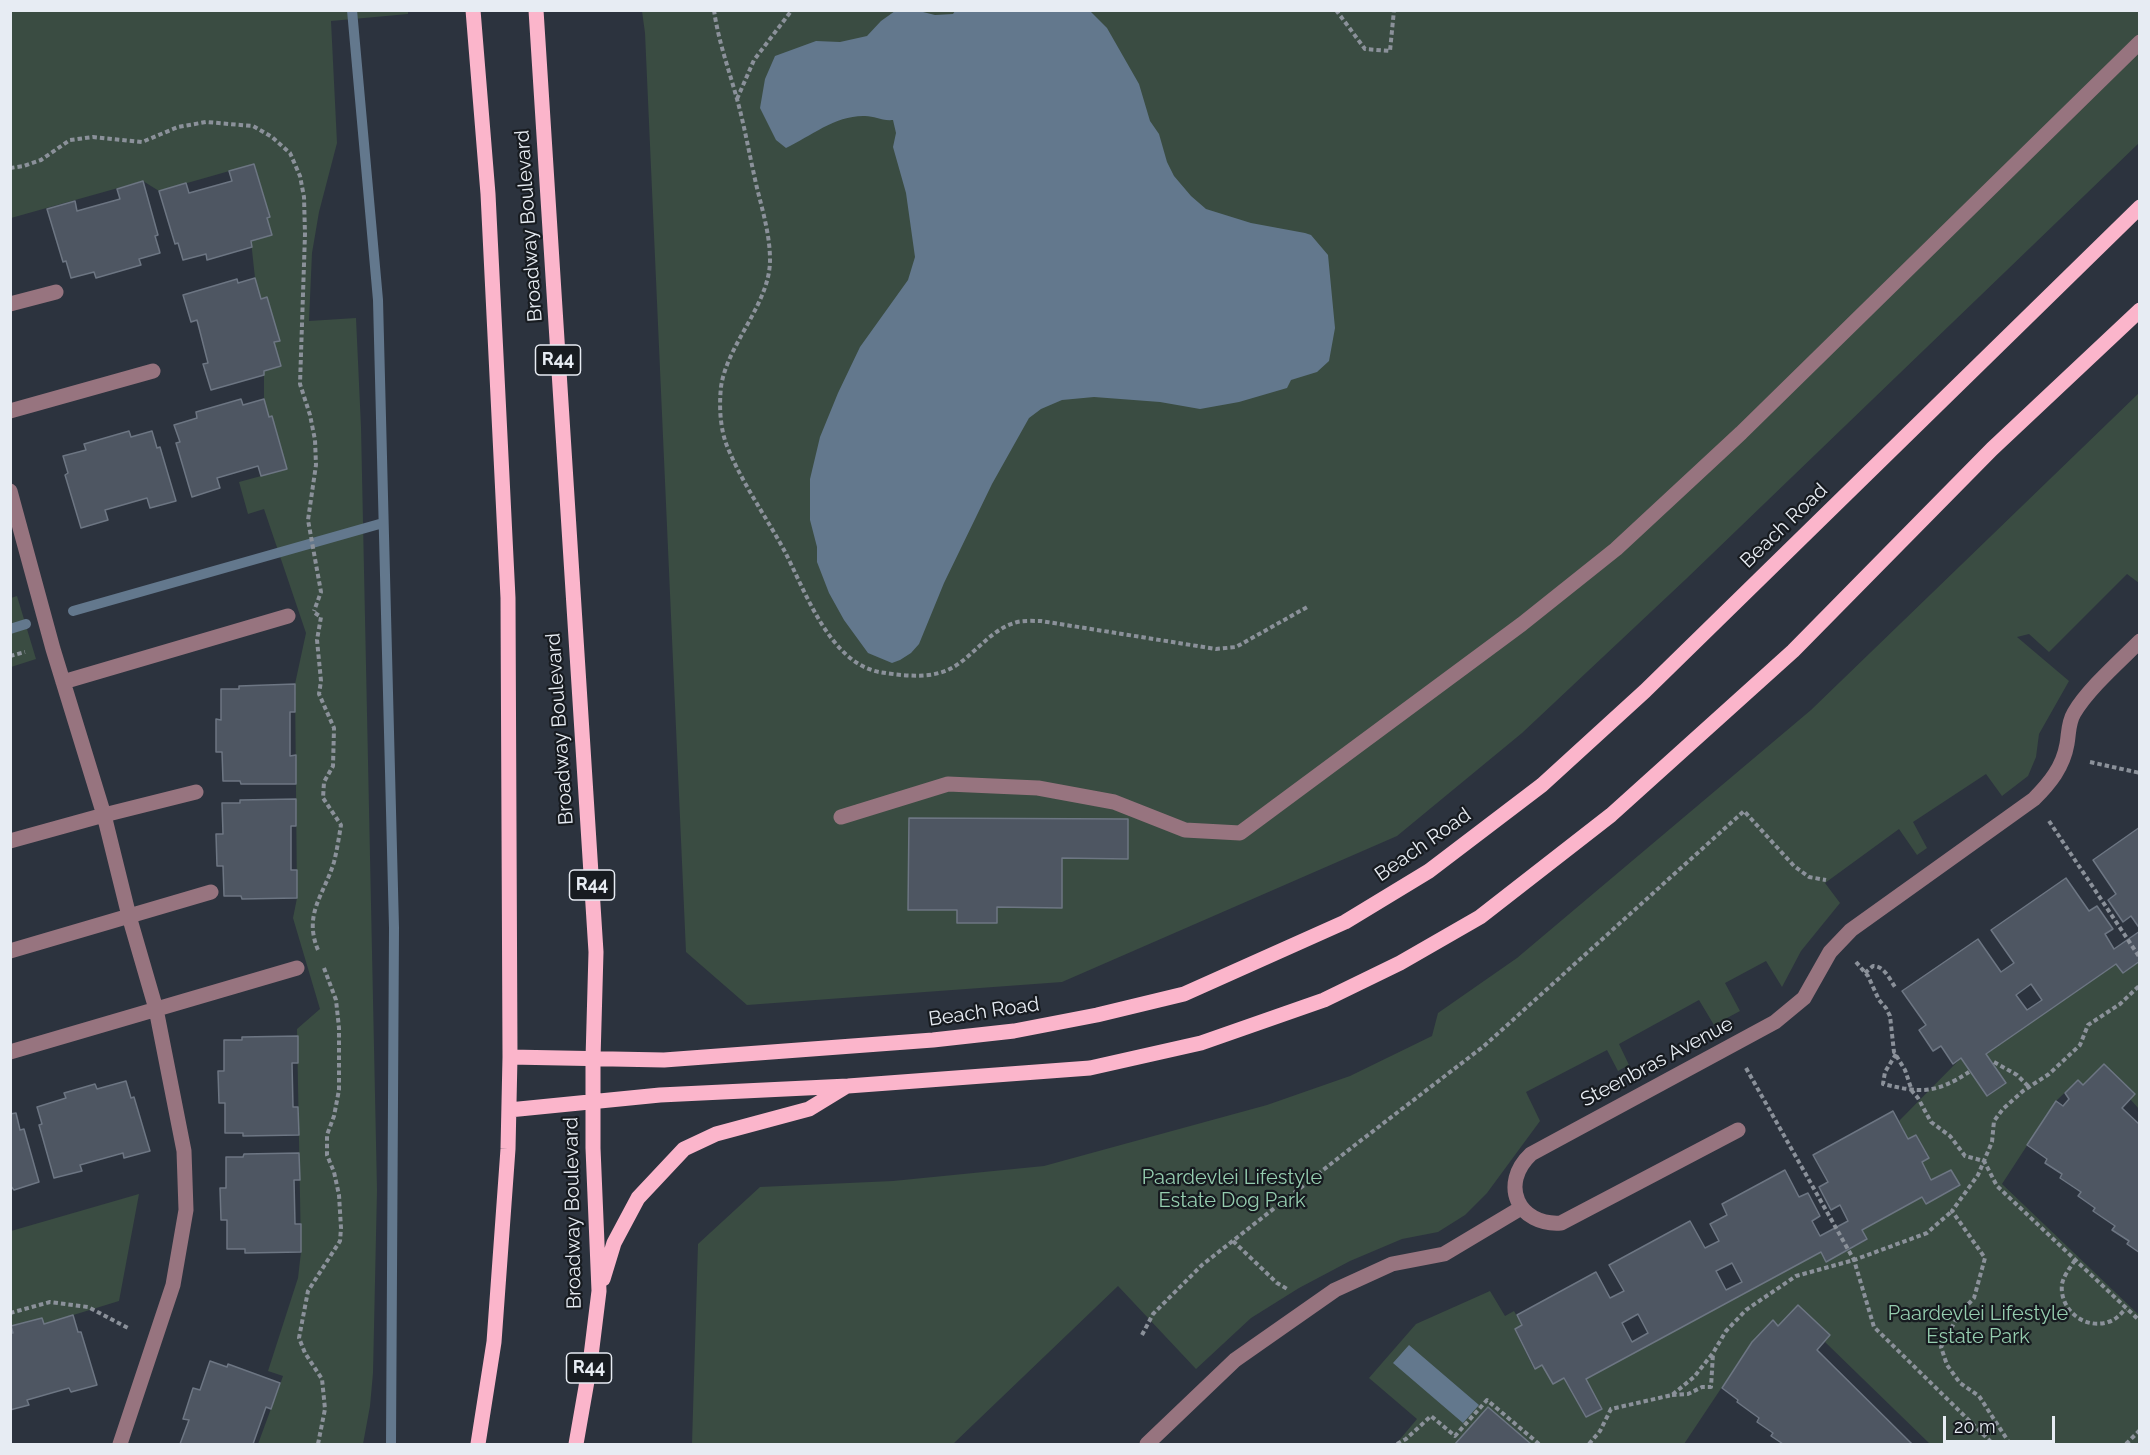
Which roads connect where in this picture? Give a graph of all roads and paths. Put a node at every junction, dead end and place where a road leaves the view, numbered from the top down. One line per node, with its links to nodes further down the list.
1 (473, 10): 45 (main road, Broadway Boulevard)
2 (536, 10): 46 (main road, Broadway Boulevard / R44)
3 (714, 10): 8 (path)
4 (792, 10): 8 (path)
5 (1336, 10): 6 (path)
6 (1394, 10)
7 (2139, 42): 27 (street)
8 (737, 100): 17 (path)
9 (10, 168): 18 (path)
10 (2139, 207): 46 (main road, Beach Road)
11 (56, 292): 12 (street)
12 (10, 304)
13 (2139, 310): 49 (main road)
14 (153, 371): 15 (street)
15 (10, 411)
16 (10, 491): 21 (street)
17 (1309, 606)
18 (314, 612): 19 (path); 34 (path)
19 (288, 616): 21 (street)
20 (2139, 641): 22 (street, Steenbras Avenue)
21 (63, 682): 26 (street)
22 (2065, 756): 23 (path); 25 (street, Steenbras Avenue)
23 (2139, 773)
24 (195, 792): 26 (street)
25 (2034, 799): 32 (street, Steenbras Avenue); 35 (path)
26 (104, 815): 28 (street); 31 (street)
27 (841, 817)
28 (10, 841)
29 (1826, 880): 58 (path)
30 (211, 892): 31 (street)
31 (129, 916): 33 (street); 41 (street)
32 (1836, 944): 38 (path); 42 (street, Steenbras Avenue)
33 (10, 951)
34 (320, 953)
35 (2139, 958)
36 (322, 961): 72 (path)
37 (297, 968): 41 (street)
38 (1865, 973): 40 (path); 44 (path)
39 (2139, 986): 50 (path)
40 (1895, 987)
41 (156, 1009): 43 (street); 67 (street)
42 (1733, 1045): 56 (street, Steenbras Avenue); 59 (path)
43 (10, 1052)
44 (1896, 1054): 51 (path); 51 (path)
45 (510, 1057): 46 (main road, Beach Road); 53 (main road, Broadway Boulevard)
46 (593, 1059): 52 (main road, Broadway Boulevard / R44)
47 (1994, 1062): 50 (path)
48 (1969, 1072): 51 (path)
49 (848, 1086): 52 (main road); 61 (main road)
50 (2029, 1088): 55 (path)
51 (1912, 1091): 55 (path)
52 (593, 1103): 53 (main road); 61 (main road, Broadway Boulevard / R44)
53 (509, 1110): 73 (main road, Broadway Boulevard)
54 (1737, 1130): 56 (street)
55 (1984, 1161): 57 (path); 60 (path)
56 (1521, 1208): 75 (street)
57 (1952, 1210): 59 (path); 80 (path)
58 (1233, 1241): 62 (path); 66 (path)
59 (1854, 1260): 68 (path); 79 (path)
60 (2076, 1260): 63 (path); 63 (path)
61 (599, 1291): 74 (main road, Broadway Boulevard / R44)
62 (1292, 1292)
63 (2126, 1309): 65 (path)
64 (10, 1312): 67 (path)
65 (2139, 1321)
66 (1142, 1335)
67 (154, 1342): 71 (street)
68 (1713, 1353): 69 (path); 69 (path)
69 (1672, 1395): 78 (path)
70 (2139, 1430): 81 (path)
71 (120, 1444)
72 (318, 1444)
73 (478, 1444)
74 (576, 1444)
75 (1147, 1444)
76 (1397, 1444): 77 (path)
77 (1539, 1444)
78 (1589, 1444)
79 (1993, 1444)
80 (2010, 1444)
81 (2126, 1444)

